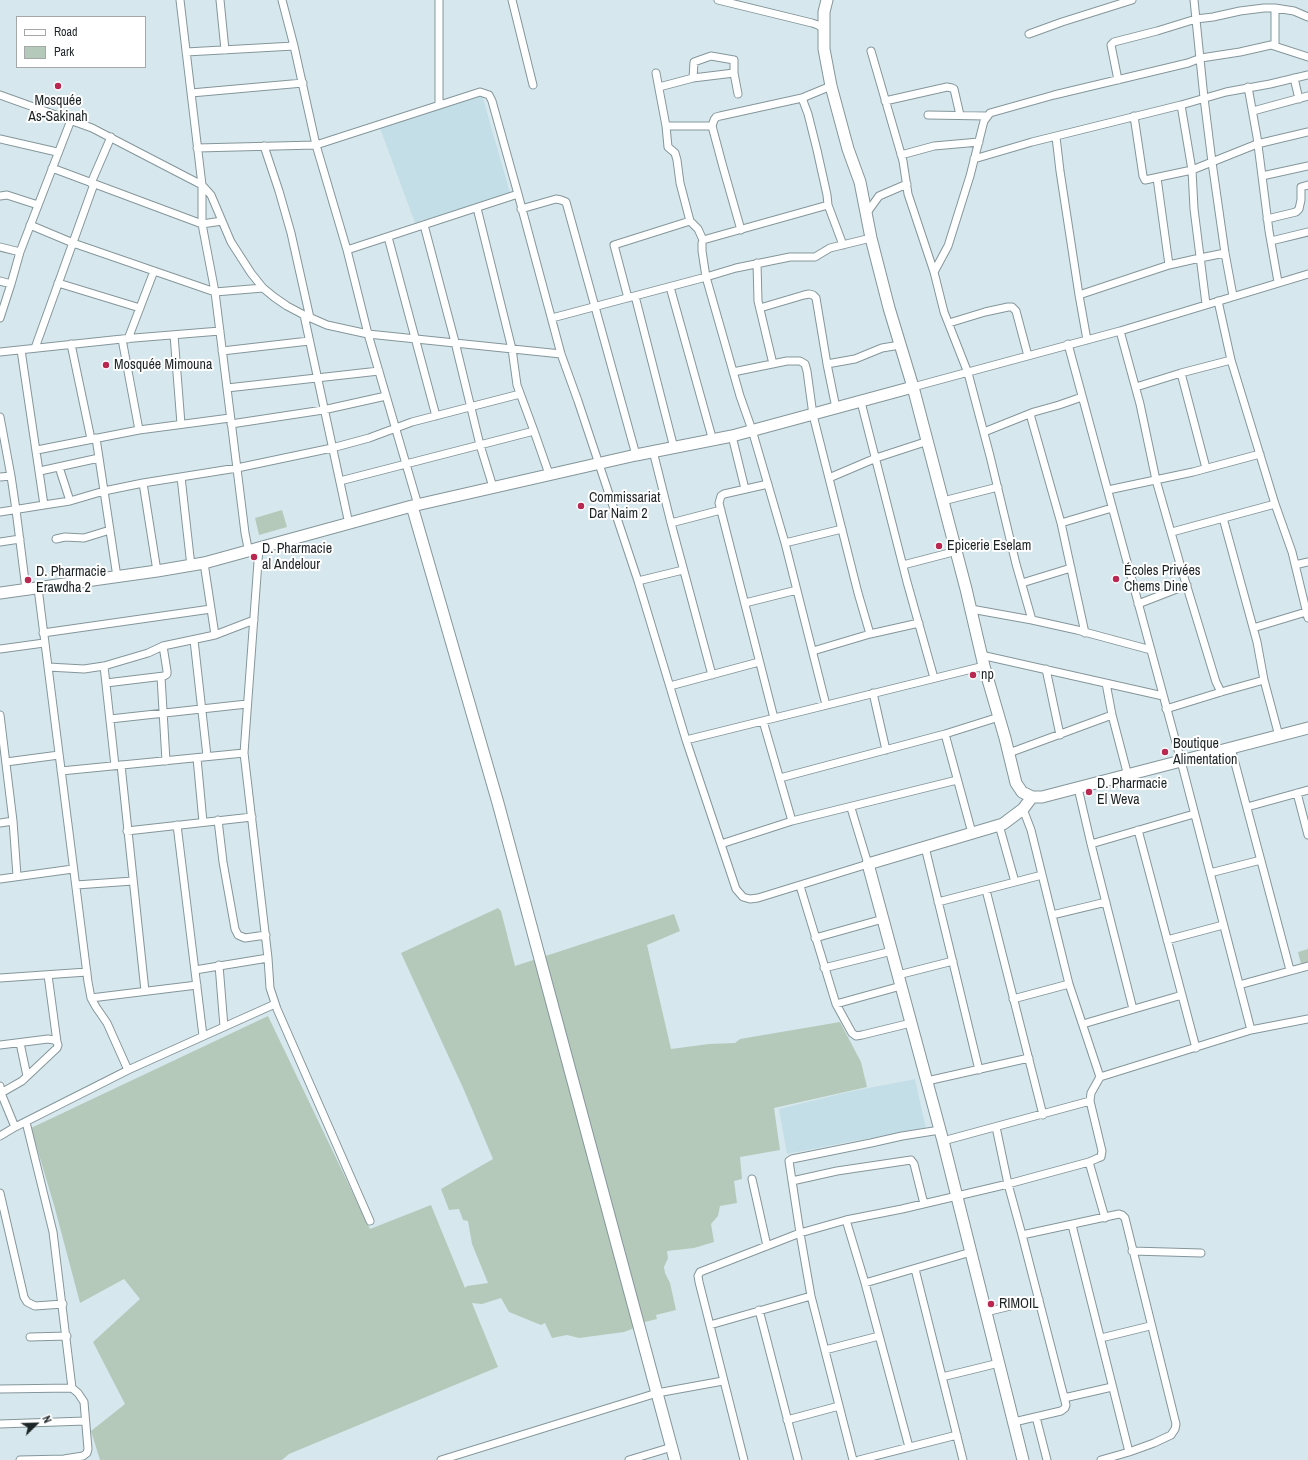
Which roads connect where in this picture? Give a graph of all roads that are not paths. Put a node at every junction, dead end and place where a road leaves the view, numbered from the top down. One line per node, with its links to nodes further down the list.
1 (180, 0): 19 (street)
2 (220, 0): 17 (street)
3 (282, 0): 15 (street)
4 (439, 0): 41 (street)
5 (512, 0): 29 (street)
6 (718, 0): 13 (street)
7 (827, 0): 13 (street)
8 (1132, 0): 14 (street)
9 (1194, 0): 12 (street)
10 (1275, 8): 11 (street); 12 (street); 16 (street)
11 (1308, 17)
12 (1196, 19): 21 (street); 27 (street)
13 (824, 29): 30 (street)
14 (1029, 34)
15 (294, 46): 17 (street); 28 (street)
16 (1275, 46): 20 (street); 21 (street)
17 (225, 50): 19 (street)
18 (871, 51): 40 (street)
19 (186, 52): 33 (street)
20 (1308, 57)
21 (1201, 58): 27 (street); 38 (street)
22 (656, 73): 31 (street)
23 (734, 73): 25 (street); 25 (street); 34 (street)
24 (1308, 74): 26 (street)
25 (693, 78): 31 (street)
26 (1294, 78): 32 (street); 39 (street)
27 (1118, 80): 46 (street)
28 (303, 83): 33 (street); 57 (street)
29 (533, 85)
30 (831, 86): 37 (street); 79 (street)
31 (659, 87): 49 (street)
32 (1248, 87): 38 (street); 43 (street)
33 (191, 93): 59 (street)
34 (738, 94)
35 (0, 95): 48 (street)
36 (1308, 96): 39 (street)
37 (802, 98): 50 (street); 76 (street)
38 (1204, 98): 42 (street); 63 (street)
39 (1299, 99): 43 (street)
40 (885, 102): 45 (street); 61 (street)
41 (439, 105): 57 (street); 73 (street)
42 (1181, 105): 47 (street); 66 (street)
43 (1253, 111): 56 (street)
44 (928, 115): 45 (street)
45 (960, 115): 46 (street)
46 (987, 116): 55 (street)
47 (1134, 116): 53 (street); 68 (street)
48 (71, 120): 52 (street); 60 (street)
49 (666, 126): 50 (street); 82 (street)
50 (712, 126): 86 (street)
51 (1308, 132): 56 (street)
52 (111, 137): 69 (street); 71 (street)
53 (1056, 137): 62 (street); 112 (street)
54 (0, 139): 60 (street)
55 (979, 142): 61 (street); 62 (street)
56 (1258, 144): 63 (street); 67 (street)
57 (316, 145): 58 (street); 95 (street)
58 (264, 146): 59 (street); 121 (street)
59 (197, 148): 71 (street)
60 (57, 152): 65 (street)
61 (901, 155): 70 (street)
62 (974, 159): 102 (street)
63 (1212, 162): 66 (street); 97 (street)
64 (1308, 166): 67 (street)
65 (52, 168): 69 (street); 75 (street)
66 (1192, 170): 68 (street); 98 (street)
67 (1262, 176): 80 (street)
68 (1157, 178): 100 (street)
69 (92, 183): 83 (street); 92 (street)
70 (907, 184): 79 (street); 102 (street)
71 (202, 185): 81 (street); 83 (street)
72 (1308, 185): 80 (street)
73 (518, 194): 77 (street); 78 (street)
74 (0, 196): 75 (street)
75 (38, 205): 84 (street)
76 (828, 205): 86 (street); 93 (street)
77 (477, 208): 85 (street); 138 (street)
78 (521, 208): 117 (street); 123 (street)
79 (866, 214): 89 (street)
80 (1267, 219): 91 (street)
81 (222, 221): 83 (street); 110 (street)
82 (690, 221): 90 (street); 114 (street)
83 (202, 224): 111 (street)
84 (30, 225): 92 (street); 96 (street)
85 (424, 225): 88 (street); 133 (street)
86 (741, 230): 90 (street)
87 (1308, 232): 91 (street)
88 (388, 237): 95 (street); 129 (street)
89 (871, 238): 93 (street); 136 (street)
90 (703, 240): 104 (street)
91 (1271, 241): 106 (street)
92 (73, 243): 101 (street); 107 (street)
93 (843, 245): 99 (street)
94 (0, 247): 96 (street)
95 (347, 250): 127 (street)
96 (20, 252): 108 (street)
97 (1225, 254): 98 (street); 113 (street)
98 (1200, 258): 100 (street); 116 (street)
99 (757, 263): 104 (street); 120 (street)
100 (1169, 265): 112 (street)
101 (154, 271): 111 (street); 119 (street)
102 (934, 272): 124 (street)
103 (1308, 274): 106 (street)
104 (706, 277): 109 (street); 148 (street)
105 (0, 281): 108 (street)
106 (1278, 282): 113 (street)
107 (58, 283): 119 (street); 137 (street)
108 (11, 284): 118 (street)
109 (670, 287): 114 (street); 176 (street)
110 (263, 288): 111 (street); 121 (street)
111 (215, 292): 125 (street)
112 (1079, 295): 131 (street)
113 (1233, 296): 115 (street)
114 (631, 297): 117 (street); 180 (street)
115 (1218, 301): 116 (street); 144 (street)
116 (1206, 304): 126 (street)
117 (594, 307): 123 (street); 184 (street)
118 (2, 308): 122 (street)
119 (140, 308): 130 (street)
120 (760, 308): 145 (street); 146 (street)
121 (307, 317): 127 (street); 132 (street)
122 (0, 318)
123 (552, 318): 142 (street)
124 (949, 323): 143 (street); 149 (street)
125 (220, 331): 128 (street); 140 (street)
126 (1120, 331): 131 (street); 152 (street)
127 (368, 334): 129 (street); 147 (street)
128 (174, 335): 130 (street); 167 (street)
129 (415, 338): 133 (street); 164 (street)
130 (125, 339): 134 (street); 169 (street)
131 (1087, 340): 135 (street)
132 (309, 341): 140 (street); 151 (street)
133 (455, 342): 138 (street); 159 (street)
134 (71, 344): 137 (street); 174 (street)
135 (1068, 344): 143 (street); 157 (street)
136 (900, 345): 146 (street); 154 (street)
137 (34, 348): 139 (street)
138 (512, 349): 142 (street); 155 (street)
139 (21, 350): 141 (street); 181 (street)
140 (222, 351): 153 (street)
141 (0, 352)
142 (561, 354): 188 (street)
143 (1028, 356): 149 (street)
144 (1230, 360): 150 (street); 183 (street)
145 (772, 364): 148 (street); 162 (street)
146 (827, 364): 160 (street)
147 (379, 371): 151 (street); 156 (street)
148 (734, 372): 170 (street)
149 (968, 373): 154 (street); 172 (street)
150 (1181, 373): 152 (street); 191 (street)
151 (317, 378): 153 (street); 161 (street)
152 (1136, 387): 198 (street)
153 (227, 388): 166 (street)
154 (913, 388): 158 (street); 177 (street)
155 (520, 394): 159 (street); 171 (street)
156 (386, 396): 161 (street); 168 (street)
157 (1082, 397): 163 (street); 205 (street)
158 (861, 402): 160 (street); 186 (street)
159 (471, 407): 164 (street); 178 (street)
160 (836, 408): 162 (street)
161 (323, 410): 166 (street); 179 (street)
162 (813, 414): 170 (street); 197 (street)
163 (1030, 414): 172 (street); 218 (street)
164 (436, 416): 168 (street)
165 (0, 417): 175 (street)
166 (231, 421): 167 (street); 190 (street)
167 (181, 424): 169 (street)
168 (396, 428): 179 (street); 187 (street)
169 (139, 430): 174 (street)
170 (752, 430): 173 (street); 201 (street)
171 (534, 431): 178 (street); 193 (street)
172 (984, 432): 203 (street)
173 (732, 436): 176 (street); 204 (street)
174 (94, 439): 181 (street); 185 (street)
175 (2, 440): 194 (street)
176 (713, 441): 180 (street)
177 (928, 441): 186 (street); 208 (street)
178 (480, 445): 187 (street); 202 (street)
179 (332, 448): 190 (street); 199 (street)
180 (674, 448): 182 (street)
181 (37, 450): 192 (street)
182 (653, 451): 184 (street); 217 (street)
183 (1260, 454): 191 (street); 209 (street)
184 (636, 455): 188 (street)
185 (99, 458): 189 (street); 206 (street)
186 (876, 458): 197 (street); 232 (street)
187 (406, 464): 199 (street); 211 (street)
188 (599, 464): 193 (street); 239 (street)
189 (59, 467): 192 (street); 207 (street)
190 (237, 468): 195 (street); 229 (street)
191 (1206, 468): 198 (street)
192 (40, 471): 210 (street)
193 (549, 474): 202 (street)
194 (11, 476): 196 (street); 213 (street)
195 (181, 477): 200 (street); 234 (street)
196 (0, 478)
197 (829, 478): 220 (street)
198 (1156, 480): 205 (street); 222 (street)
199 (340, 481): 219 (street)
200 (143, 483): 206 (street); 237 (street)
201 (768, 484): 204 (street); 226 (street)
202 (493, 487): 211 (street)
203 (998, 487): 208 (street); 240 (street)
204 (745, 489): 214 (street)
205 (1108, 490): 212 (street)
206 (104, 491): 207 (street); 221 (street)
207 (70, 501): 210 (street)
208 (943, 501): 228 (street)
209 (1275, 504): 216 (street); 233 (street)
210 (44, 505): 213 (street)
211 (415, 506): 219 (street); 438 (street)
212 (1112, 508): 218 (street); 247 (street)
213 (16, 510): 215 (street); 224 (street)
214 (721, 510): 217 (street); 246 (street)
215 (0, 512)
216 (1223, 518): 222 (street); 254 (street)
217 (671, 523): 236 (street)
218 (1061, 523): 235 (street)
219 (349, 524): 227 (street)
220 (842, 529): 226 (street); 257 (street)
221 (110, 530): 223 (street); 238 (street)
222 (1172, 532): 241 (street)
223 (56, 538)
224 (20, 539): 225 (street); 243 (street)
225 (0, 542)
226 (785, 543): 244 (street)
227 (259, 548): 229 (street); 251 (street)
228 (956, 551): 232 (street); 248 (street)
229 (247, 552): 231 (street)
230 (1308, 562): 233 (street)
231 (204, 563): 234 (street); 249 (street)
232 (903, 565): 253 (street)
233 (1295, 565): 250 (street)
234 (191, 566): 237 (street)
235 (1071, 568): 240 (street); 256 (street)
236 (684, 570): 239 (street); 271 (street)
237 (157, 571): 238 (street)
238 (117, 576): 242 (street)
239 (638, 581): 277 (street)
240 (1022, 583): 252 (street)
241 (1186, 585): 247 (street); 278 (street)
242 (38, 588): 243 (street); 255 (street)
243 (26, 589): 245 (street)
244 (798, 590): 246 (street); 264 (street)
245 (0, 593)
246 (745, 603): 266 (street)
247 (1138, 604): 263 (street)
248 (971, 608): 252 (street); 265 (street)
249 (211, 609): 255 (street); 258 (street)
250 (1307, 615): 254 (street)
251 (254, 620): 258 (street); 281 (street)
252 (1032, 620): 256 (street)
253 (919, 623): 257 (street); 273 (street)
254 (1253, 628): 274 (street)
255 (43, 633): 260 (street)
256 (1085, 633): 263 (street)
257 (870, 634): 264 (street)
258 (215, 635): 259 (street)
259 (194, 640): 261 (street); 283 (street)
260 (44, 643): 262 (street); 269 (street)
261 (163, 646): 267 (street); 272 (street)
262 (0, 649)
263 (1151, 650): 280 (street)
264 (813, 651): 282 (street)
265 (982, 655): 268 (street); 270 (street)
266 (760, 662): 271 (street); 288 (street)
267 (104, 666): 269 (street); 275 (street)
268 (984, 666): 273 (street); 289 (street)
269 (48, 667): 301 (street)
270 (1046, 669): 276 (street); 294 (street)
271 (712, 675): 277 (street)
272 (161, 677): 275 (street); 285 (street)
273 (934, 678): 279 (street)
274 (1264, 680): 278 (street); 295 (street)
275 (106, 683): 290 (street)
276 (1106, 683): 280 (street); 287 (street)
277 (670, 686): 296 (street)
278 (1220, 692): 284 (street)
279 (873, 693): 282 (street); 298 (street)
280 (1163, 696): 284 (street)
281 (247, 704): 283 (street); 299 (street)
282 (826, 705): 288 (street)
283 (202, 709): 285 (street); 302 (street)
284 (1166, 709): 305 (street)
285 (163, 713): 290 (street); 304 (street)
286 (0, 715): 306 (street)
287 (1112, 715): 294 (street); 309 (street)
288 (774, 718): 291 (street)
289 (999, 718): 293 (street); 300 (street)
290 (110, 719): 307 (street)
291 (763, 721): 296 (street); 310 (street)
292 (1308, 728): 295 (street)
293 (945, 734): 298 (street); 311 (street)
294 (1060, 735): 300 (street)
295 (1279, 736): 297 (street)
296 (686, 740): 332 (street)
297 (1231, 748): 305 (street); 316 (street)
298 (886, 750): 310 (street)
299 (244, 753): 302 (street); 320 (street)
300 (1009, 753): 315 (street)
301 (59, 756): 306 (street); 308 (street)
302 (208, 756): 303 (street)
303 (196, 758): 304 (street); 324 (street)
304 (166, 761): 307 (street)
305 (1180, 761): 309 (street); 319 (street)
306 (6, 762): 322 (street)
307 (118, 765): 308 (street); 329 (street)
308 (61, 771): 337 (street)
309 (1128, 776): 312 (street)
310 (780, 778): 323 (street)
311 (957, 780): 317 (street); 330 (street)
312 (1078, 788): 315 (street); 333 (street)
313 (1308, 790): 314 (street)
314 (1297, 793): 316 (street); 331 (street)
315 (1032, 797): 318 (street)
316 (1247, 807): 335 (street)
317 (851, 808): 323 (street); 336 (street)
318 (1023, 809): 327 (street); 339 (street)
319 (1194, 814): 328 (street); 338 (street)
320 (252, 817): 321 (street); 352 (street)
321 (218, 820): 324 (street); 352 (street)
322 (13, 821): 325 (street); 340 (street)
323 (792, 821): 332 (street)
324 (203, 822): 326 (street)
325 (0, 823)
326 (177, 824): 329 (street); 361 (street)
327 (999, 825): 330 (street); 343 (street)
328 (1138, 830): 333 (street); 354 (street)
329 (127, 831): 342 (street)
330 (972, 833): 334 (street)
331 (1308, 835)
332 (721, 844): 345 (street)
333 (1091, 844): 348 (street)
334 (925, 847): 336 (street); 347 (street)
335 (1261, 860): 338 (street); 362 (street)
336 (868, 864): 345 (street); 350 (street)
337 (73, 869): 340 (street); 344 (street)
338 (1210, 873): 351 (street)
339 (1042, 875): 343 (street); 349 (street)
340 (17, 876): 341 (street)
341 (0, 879)
342 (133, 881): 344 (street); 370 (street)
343 (1015, 882): 346 (street)
344 (76, 886): 363 (street)
345 (800, 886): 353 (street)
346 (986, 890): 347 (street); 373 (street)
347 (938, 902): 357 (street)
348 (1106, 902): 349 (street); 376 (street)
349 (1052, 915): 367 (street)
350 (883, 919): 353 (street); 355 (street)
351 (1223, 925): 354 (street); 369 (street)
352 (266, 935): 356 (street)
353 (815, 938): 360 (street)
354 (1167, 940): 371 (street)
355 (892, 951): 360 (street); 366 (street)
356 (268, 958): 358 (street); 374 (street)
357 (953, 961): 366 (street); 389 (street)
358 (219, 965): 361 (street); 380 (street)
359 (1308, 966): 362 (street)
360 (824, 968): 375 (street)
361 (195, 970): 368 (street)
362 (1290, 970): 369 (street)
363 (87, 972): 364 (street); 372 (street)
364 (48, 975): 365 (street); 383 (street)
365 (0, 978)
366 (899, 980): 375 (street); 378 (street)
367 (1069, 984): 373 (street); 379 (street)
368 (197, 985): 370 (street); 382 (street)
369 (1239, 985): 381 (street)
370 (145, 991): 372 (street)
371 (1182, 995): 376 (street); 386 (street)
372 (91, 998): 388 (street)
373 (1013, 999): 387 (street)
374 (275, 1004): 380 (street); 410 (street)
375 (836, 1004): 378 (street)
376 (1133, 1009): 379 (street)
377 (1308, 1019): 381 (street)
378 (911, 1023): 392 (street)
379 (1083, 1024): 391 (street)
380 (224, 1027): 382 (street)
381 (1251, 1030): 386 (street)
382 (203, 1036): 388 (street)
383 (57, 1042): 384 (street); 390 (street)
384 (20, 1043): 385 (street); 390 (street)
385 (0, 1045)
386 (1196, 1048): 391 (street)
387 (1029, 1058): 389 (street); 395 (street)
388 (128, 1070): 396 (street)
389 (979, 1070): 392 (street)
390 (27, 1076): 393 (street)
391 (1100, 1077): 394 (street)
392 (926, 1081): 399 (street)
393 (1, 1095): 397 (street)
394 (1090, 1101): 395 (street); 401 (street)
395 (1043, 1115): 398 (street)
396 (26, 1122): 397 (street); 422 (street)
397 (15, 1127): 400 (street)
398 (996, 1127): 399 (street); 404 (street)
399 (941, 1135): 403 (street); 406 (street)
400 (0, 1136)
401 (1089, 1162): 404 (street); 408 (street)
402 (752, 1179): 414 (street)
403 (792, 1181): 407 (street); 412 (street)
404 (1008, 1184): 406 (street); 413 (street)
405 (0, 1193): 422 (street)
406 (957, 1196): 407 (street); 416 (street)
407 (924, 1204): 409 (street)
408 (1105, 1218): 411 (street); 415 (street)
409 (846, 1220): 412 (street); 419 (street)
410 (370, 1221)
411 (1072, 1225): 413 (street); 430 (street)
412 (800, 1233): 414 (street); 420 (street)
413 (1022, 1235): 421 (street)
414 (767, 1246): 425 (street)
415 (1132, 1251): 417 (street); 426 (street)
416 (971, 1252): 418 (street); 424 (street)
417 (1201, 1253)
418 (915, 1269): 419 (street); 433 (street)
419 (865, 1283): 428 (street)
420 (811, 1296): 423 (street); 431 (street)
421 (1039, 1300): 424 (street); 439 (street)
422 (63, 1304): 427 (street)
423 (759, 1310): 425 (street); 442 (street)
424 (986, 1312): 432 (street)
425 (710, 1325): 434 (street)
426 (1150, 1326): 430 (street); 449 (street)
427 (67, 1336): 429 (street); 436 (street)
428 (879, 1336): 431 (street); 448 (street)
429 (30, 1337)
430 (1101, 1338): 435 (street)
431 (825, 1350): 440 (street)
432 (999, 1363): 433 (street); 444 (street)
433 (942, 1377): 446 (street)
434 (723, 1381): 438 (street); 455 (street)
435 (1112, 1387): 439 (street); 449 (street)
436 (72, 1388): 437 (street); 443 (street)
437 (0, 1389)
438 (657, 1393): 447 (street); 452 (street)
439 (1064, 1398): 441 (street)
440 (839, 1406): 442 (street); 457 (street)
441 (1036, 1417): 444 (street); 461 (street)
442 (787, 1420): 456 (street)
443 (85, 1421): 445 (street); 451 (street)
444 (1014, 1422): 460 (street)
445 (0, 1424)
446 (956, 1434): 448 (street); 459 (street)
447 (672, 1448): 453 (street); 454 (street)
448 (910, 1448): 450 (street)
449 (1129, 1452): 462 (street)
450 (880, 1458): 458 (street)
451 (20, 1460)
452 (441, 1460)
453 (629, 1460)
454 (675, 1460)
455 (744, 1460)
456 (798, 1460)
457 (852, 1460)
458 (859, 1460)
459 (963, 1460)
460 (1023, 1460)
461 (1047, 1460)
462 (1101, 1460)

